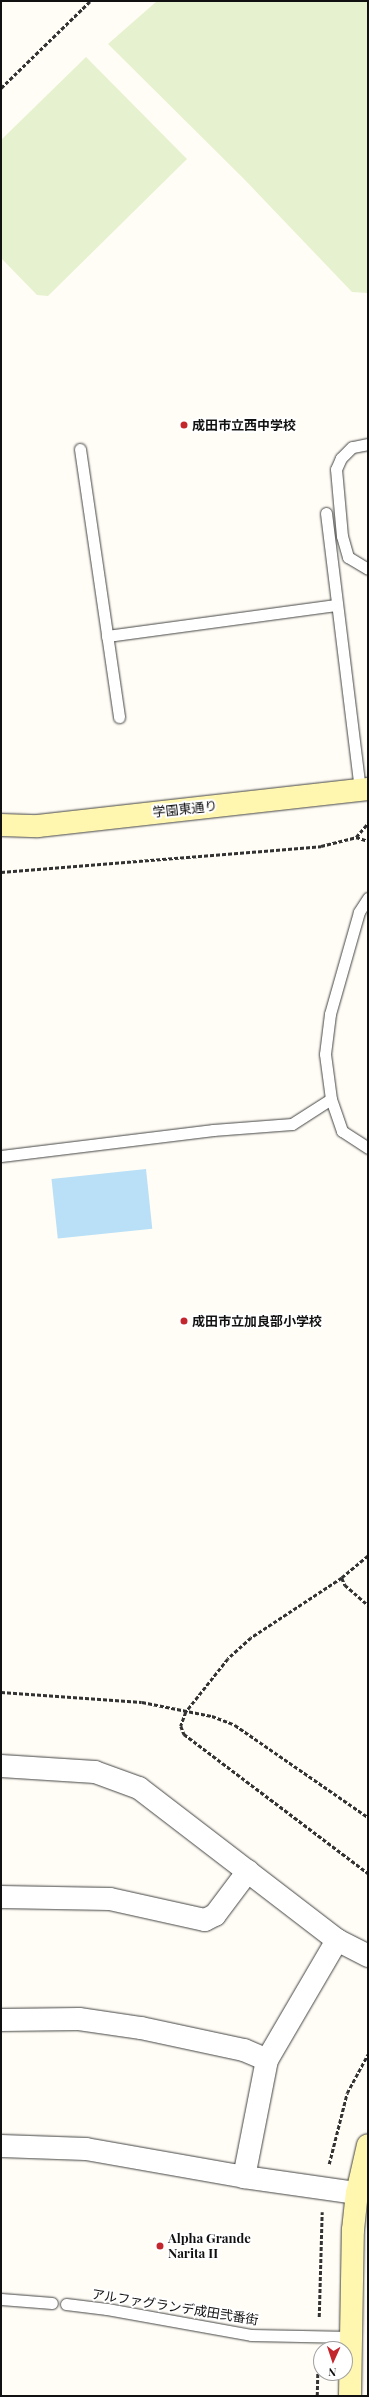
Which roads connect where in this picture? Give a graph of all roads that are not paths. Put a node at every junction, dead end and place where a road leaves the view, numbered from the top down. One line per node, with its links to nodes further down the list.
1 (368, 444): 4 (lane)
2 (80, 449): 6 (lane)
3 (326, 514): 5 (lane)
4 (368, 569)
5 (336, 605): 6 (lane); 8 (lane)
6 (107, 636): 7 (lane)
7 (119, 718)
8 (364, 789): 9 (street, 学園東通り)
9 (1, 824)
10 (368, 898): 11 (lane)
11 (331, 1099): 12 (lane); 13 (lane)
12 (368, 1148)
13 (1, 1156)
14 (1, 1766): 15 (street)
15 (248, 1871): 16 (street); 17 (street)
16 (1, 1897)
17 (337, 1940): 18 (street); 20 (street)
18 (368, 1956)
19 (1, 2020): 20 (street)
20 (267, 2060): 23 (street)
21 (368, 2145): 24 (street)
22 (1, 2146): 23 (street)
23 (244, 2177): 24 (street)
24 (357, 2192): 28 (street)
25 (1, 2300): 26 (lane)
26 (52, 2302)
27 (66, 2304): 28 (lane, アルファグランデ成田弐番街)
28 (352, 2337): 29 (street)
29 (350, 2396)

